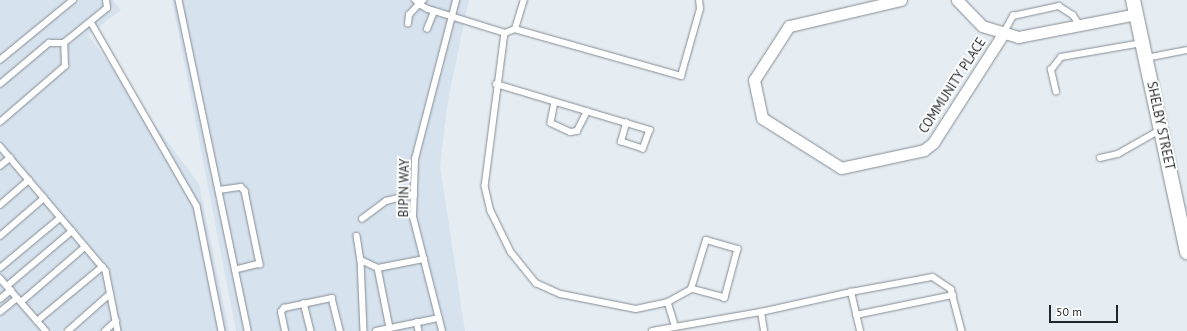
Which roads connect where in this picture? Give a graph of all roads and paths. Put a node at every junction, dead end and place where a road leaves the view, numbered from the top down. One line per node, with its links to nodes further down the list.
1 (73, 0): 24 (lane)
2 (106, 0): 13 (lane)
3 (179, 0): 38 (lane)
4 (456, 0): 12 (lane, BIPIN WAY)
5 (524, 0): 17 (lane)
6 (699, 0): 17 (lane)
7 (901, 0): 19 (street, COMMUNITY PLACE)
8 (956, 0): 19 (street)
9 (419, 1): 11 (lane); 14 (lane)
10 (1134, 7): 15 (street); 21 (street, SHELBY STREET)
11 (434, 12): 12 (lane); 16 (lane)
12 (452, 16): 18 (lane); 39 (lane, BIPIN WAY)
13 (90, 22): 20 (lane); 78 (lane)
14 (408, 24)
15 (1080, 25): 19 (street); 19 (lane)
16 (426, 29)
17 (515, 29): 18 (lane)
18 (505, 33): 26 (lane)
19 (1003, 34)
20 (64, 43): 25 (lane); 30 (lane)
21 (1142, 43): 23 (street, SHELBY STREET); 27 (lane)
22 (1187, 50): 23 (lane)
23 (1145, 59): 32 (street, SHELBY STREET)
24 (0, 60)
25 (0, 84)
26 (496, 84): 28 (lane); 63 (lane)
27 (1056, 92)
28 (555, 102): 29 (lane); 29 (lane)
29 (587, 111): 31 (lane)
30 (0, 122)
31 (626, 123): 31 (lane)
32 (1161, 130): 35 (lane); 48 (street, SHELBY STREET)
33 (0, 146): 34 (lane)
34 (10, 158): 36 (lane); 37 (lane)
35 (1100, 158)
36 (0, 166)
37 (29, 180): 40 (lane); 41 (lane)
38 (219, 190): 54 (lane); 54 (lane)
39 (414, 194): 43 (lane); 49 (lane, BIPIN WAY)
40 (44, 198): 42 (lane); 45 (lane)
41 (0, 205)
42 (60, 218): 44 (lane); 52 (lane)
43 (362, 219)
44 (72, 231): 47 (lane); 56 (lane)
45 (0, 236)
46 (357, 236): 50 (lane)
47 (85, 247): 51 (lane); 62 (lane)
48 (1187, 252)
49 (424, 259): 53 (lane); 68 (lane, BIPIN WAY)
50 (361, 260): 53 (lane); 83 (lane)
51 (102, 267): 59 (lane); 69 (lane)
52 (0, 268)
53 (378, 268): 73 (lane)
54 (236, 270): 79 (lane)
55 (1, 281): 56 (lane)
56 (9, 288): 61 (lane); 62 (lane)
57 (692, 290): 57 (lane); 63 (lane)
58 (851, 292): 60 (lane); 66 (lane); 67 (lane)
59 (110, 294): 70 (lane); 75 (lane)
60 (952, 295): 67 (lane); 90 (lane)
61 (0, 299)
62 (19, 300): 65 (lane); 69 (lane)
63 (668, 302): 72 (lane)
64 (304, 303): 80 (lane); 81 (lane); 82 (lane)
65 (0, 312)
66 (761, 312): 72 (lane); 88 (lane)
67 (856, 315): 89 (lane)
68 (439, 318): 71 (lane); 86 (lane, BIPIN WAY)
69 (37, 320): 74 (lane)
70 (116, 321): 76 (lane); 77 (lane)
71 (417, 322): 73 (lane); 85 (lane)
72 (675, 325): 87 (lane)
73 (390, 328): 84 (lane)
74 (46, 331)
75 (68, 331)
76 (105, 331)
77 (118, 331)
78 (222, 331)
79 (248, 331)
80 (285, 331)
81 (311, 331)
82 (340, 331)
83 (364, 331)
84 (376, 331)
85 (419, 331)
86 (442, 331)
87 (652, 331)
88 (764, 331)
89 (860, 331)
90 (962, 331)

